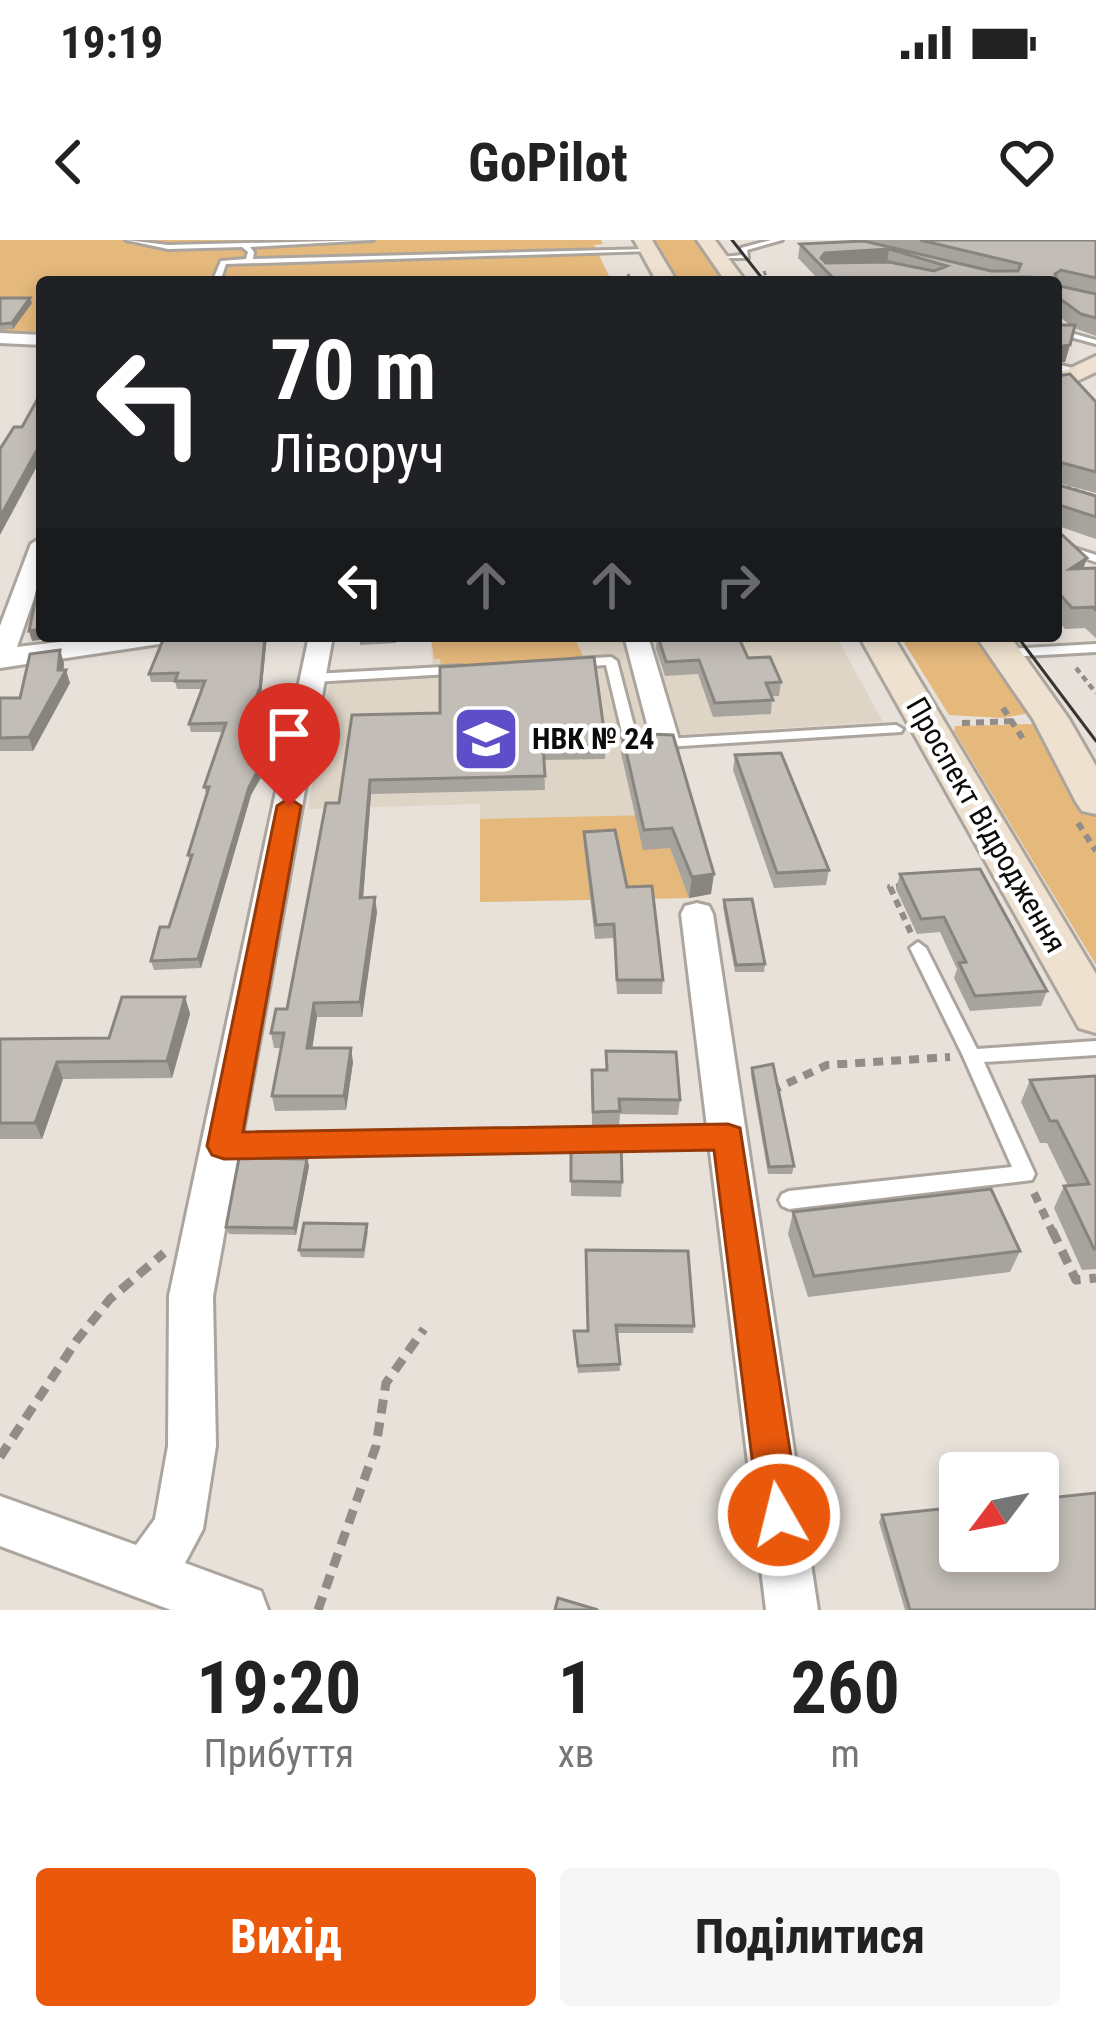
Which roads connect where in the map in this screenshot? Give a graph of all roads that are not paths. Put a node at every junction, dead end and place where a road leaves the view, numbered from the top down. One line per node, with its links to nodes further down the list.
1 (129, 240): 8 (lane)
2 (138, 240): 3 (lane)
3 (222, 240)
4 (370, 240): 7 (lane)
5 (706, 240): 10 (main road)
6 (779, 240): 10 (lane)
7 (324, 241): 8 (lane); 11 (lane)
8 (244, 245): 13 (lane)
9 (646, 245): 11 (lane); 16 (main road)
10 (718, 258): 17 (main road)
11 (320, 259): 12 (lane)
12 (270, 260): 13 (lane); 15 (lane)
13 (249, 261): 14 (lane)
14 (218, 276)
15 (264, 276)
16 (664, 276)
17 (732, 276)
18 (1062, 333): 21 (lane)
19 (0, 338): 20 (street)
20 (36, 340)
21 (1096, 342)
22 (1062, 547): 23 (lane)
23 (1096, 559)
24 (36, 561): 31 (street)
25 (124, 642): 31 (street)
26 (320, 642): 34 (street)
27 (637, 642): 36 (street)
28 (878, 642): 35 (main road, Проспект Відродження)
29 (999, 644): 30 (lane); 38 (main road)
30 (1096, 648)
31 (1, 658)
32 (564, 664): 37 (lane)
33 (470, 669): 34 (lane)
34 (313, 678): 45 (street)
35 (912, 727): 36 (lane); 41 (main road, Проспект Відродження)
36 (667, 743)
37 (632, 745)
38 (1096, 802)
39 (698, 914): 44 (street)
40 (918, 948): 43 (lane)
41 (1096, 1015)
42 (1096, 1048): 43 (lane)
43 (971, 1056): 46 (lane)
44 (728, 1137): 45 (lane); 50 (street)
45 (224, 1146): 48 (street)
46 (789, 1200)
47 (0, 1521): 48 (street)
48 (146, 1575): 49 (street)
49 (242, 1610)
50 (792, 1610)

